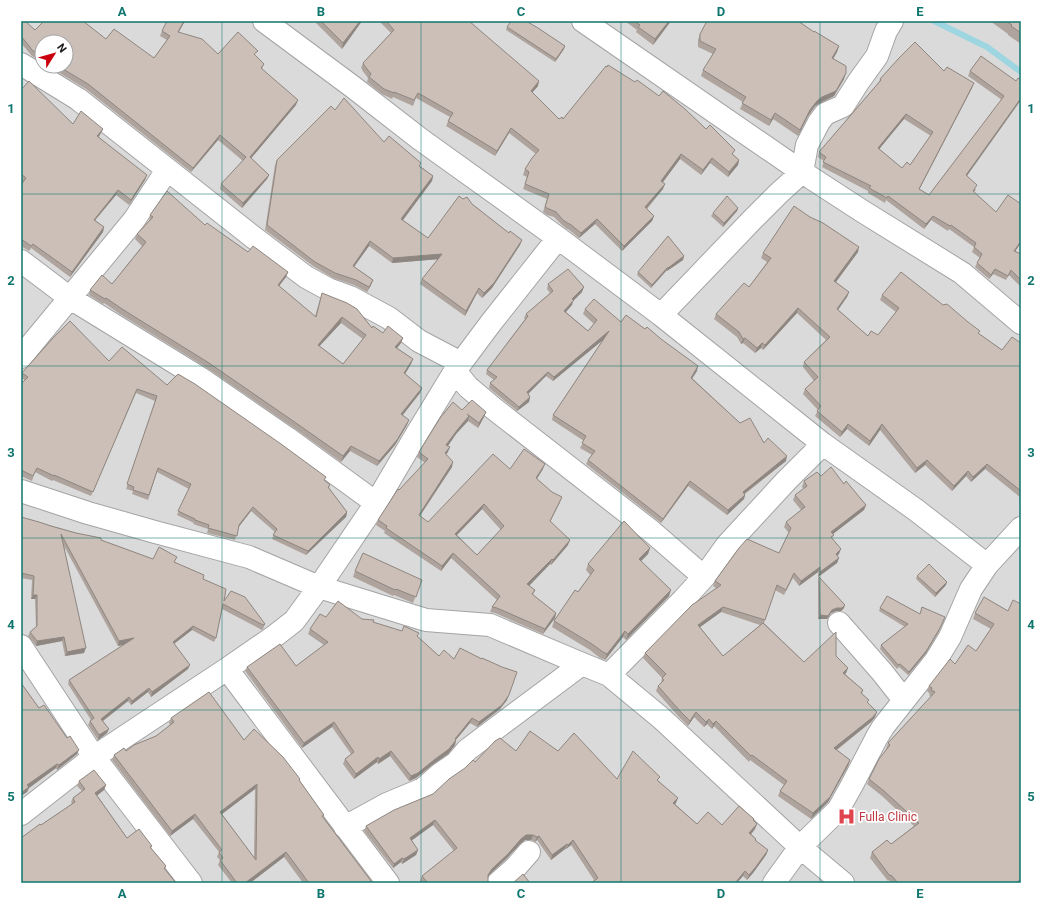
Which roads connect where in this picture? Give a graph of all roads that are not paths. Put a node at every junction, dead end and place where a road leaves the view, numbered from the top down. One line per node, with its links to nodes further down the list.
1 (264, 21): 7 (street)
2 (583, 21): 6 (street)
3 (892, 21): 6 (street)
4 (21, 64): 5 (street)
5 (167, 170): 9 (street); 13 (street)
6 (802, 172): 10 (street); 11 (street)
7 (558, 238): 10 (street); 13 (street)
8 (21, 261): 9 (street)
9 (70, 298): 12 (street); 16 (street)
10 (660, 315): 14 (street)
11 (1021, 323)
12 (21, 357)
13 (458, 367): 16 (street); 19 (street)
14 (823, 444): 18 (street); 19 (street)
15 (21, 491): 20 (street)
16 (376, 503): 20 (street)
17 (1021, 528): 18 (street)
18 (987, 565): 26 (street)
19 (704, 577): 25 (street)
20 (319, 587): 23 (street); 24 (street)
21 (839, 623): 26 (street)
22 (21, 646): 27 (street)
23 (582, 664): 25 (street); 29 (street)
24 (227, 668): 27 (street); 29 (street)
25 (609, 675): 30 (street)
26 (904, 700): 30 (street)
27 (94, 757): 28 (street); 32 (street)
28 (21, 814)
29 (345, 827): 33 (street)
30 (800, 847): 35 (street); 36 (street)
31 (529, 852): 34 (street)
32 (191, 883)
33 (388, 883)
34 (498, 883)
35 (774, 883)
36 (843, 883)

